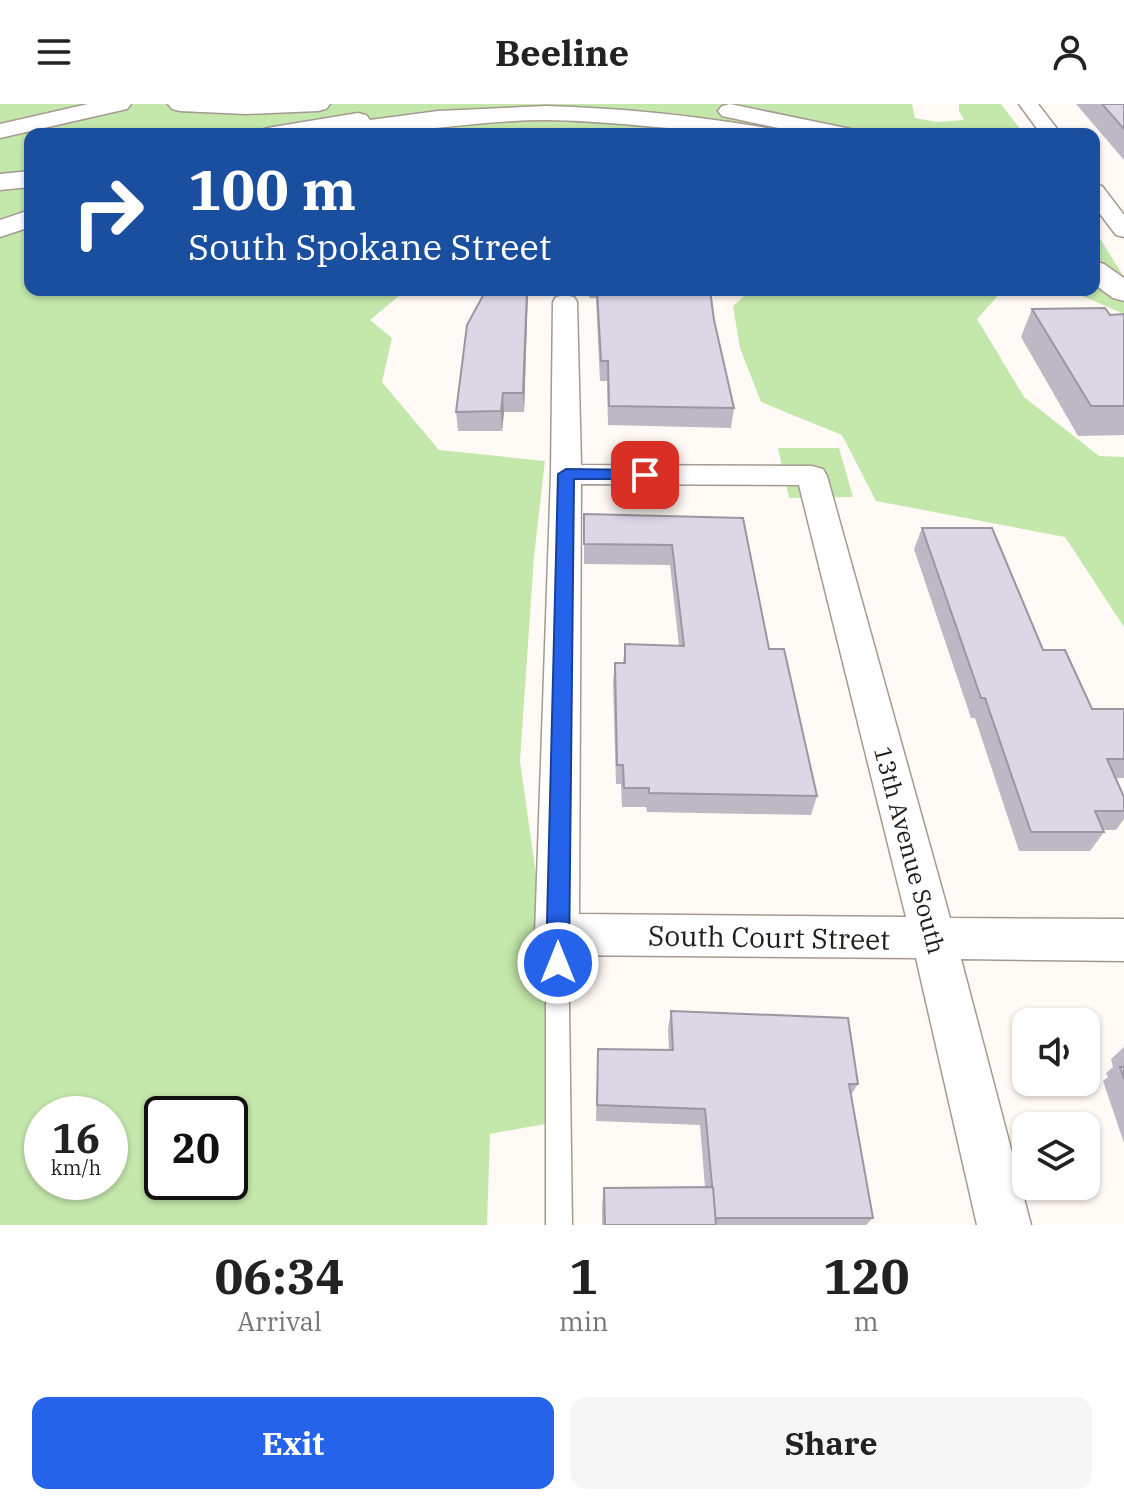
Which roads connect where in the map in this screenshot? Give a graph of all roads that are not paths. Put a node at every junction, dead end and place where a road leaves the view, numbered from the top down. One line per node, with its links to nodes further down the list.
1 (119, 104): 14 (highway)
2 (180, 104): 3 (highway)
3 (320, 104)
4 (682, 104): 11 (highway)
5 (737, 104): 12 (highway)
6 (1028, 104): 13 (street)
7 (521, 111): 8 (highway); 9 (highway); 10 (highway)
8 (313, 128)
9 (365, 128)
10 (721, 128)
11 (814, 128)
12 (828, 128)
13 (1046, 128)
14 (0, 133)
15 (24, 180): 16 (highway)
16 (0, 182)
17 (1100, 199): 20 (street)
18 (24, 219): 19 (highway)
19 (0, 226)
20 (1124, 230)
21 (1100, 247): 22 (highway)
22 (1124, 262)
23 (1100, 274): 24 (highway)
24 (1124, 292)
25 (565, 302): 26 (street)
26 (566, 474): 27 (street); 28 (street, 13th Avenue South)
27 (557, 934): 28 (street, South Court Street); 30 (lane)
28 (934, 939): 29 (street, South Court Street); 31 (street, 13th Avenue South)
29 (1124, 940)
30 (559, 1225)
31 (1004, 1225)

